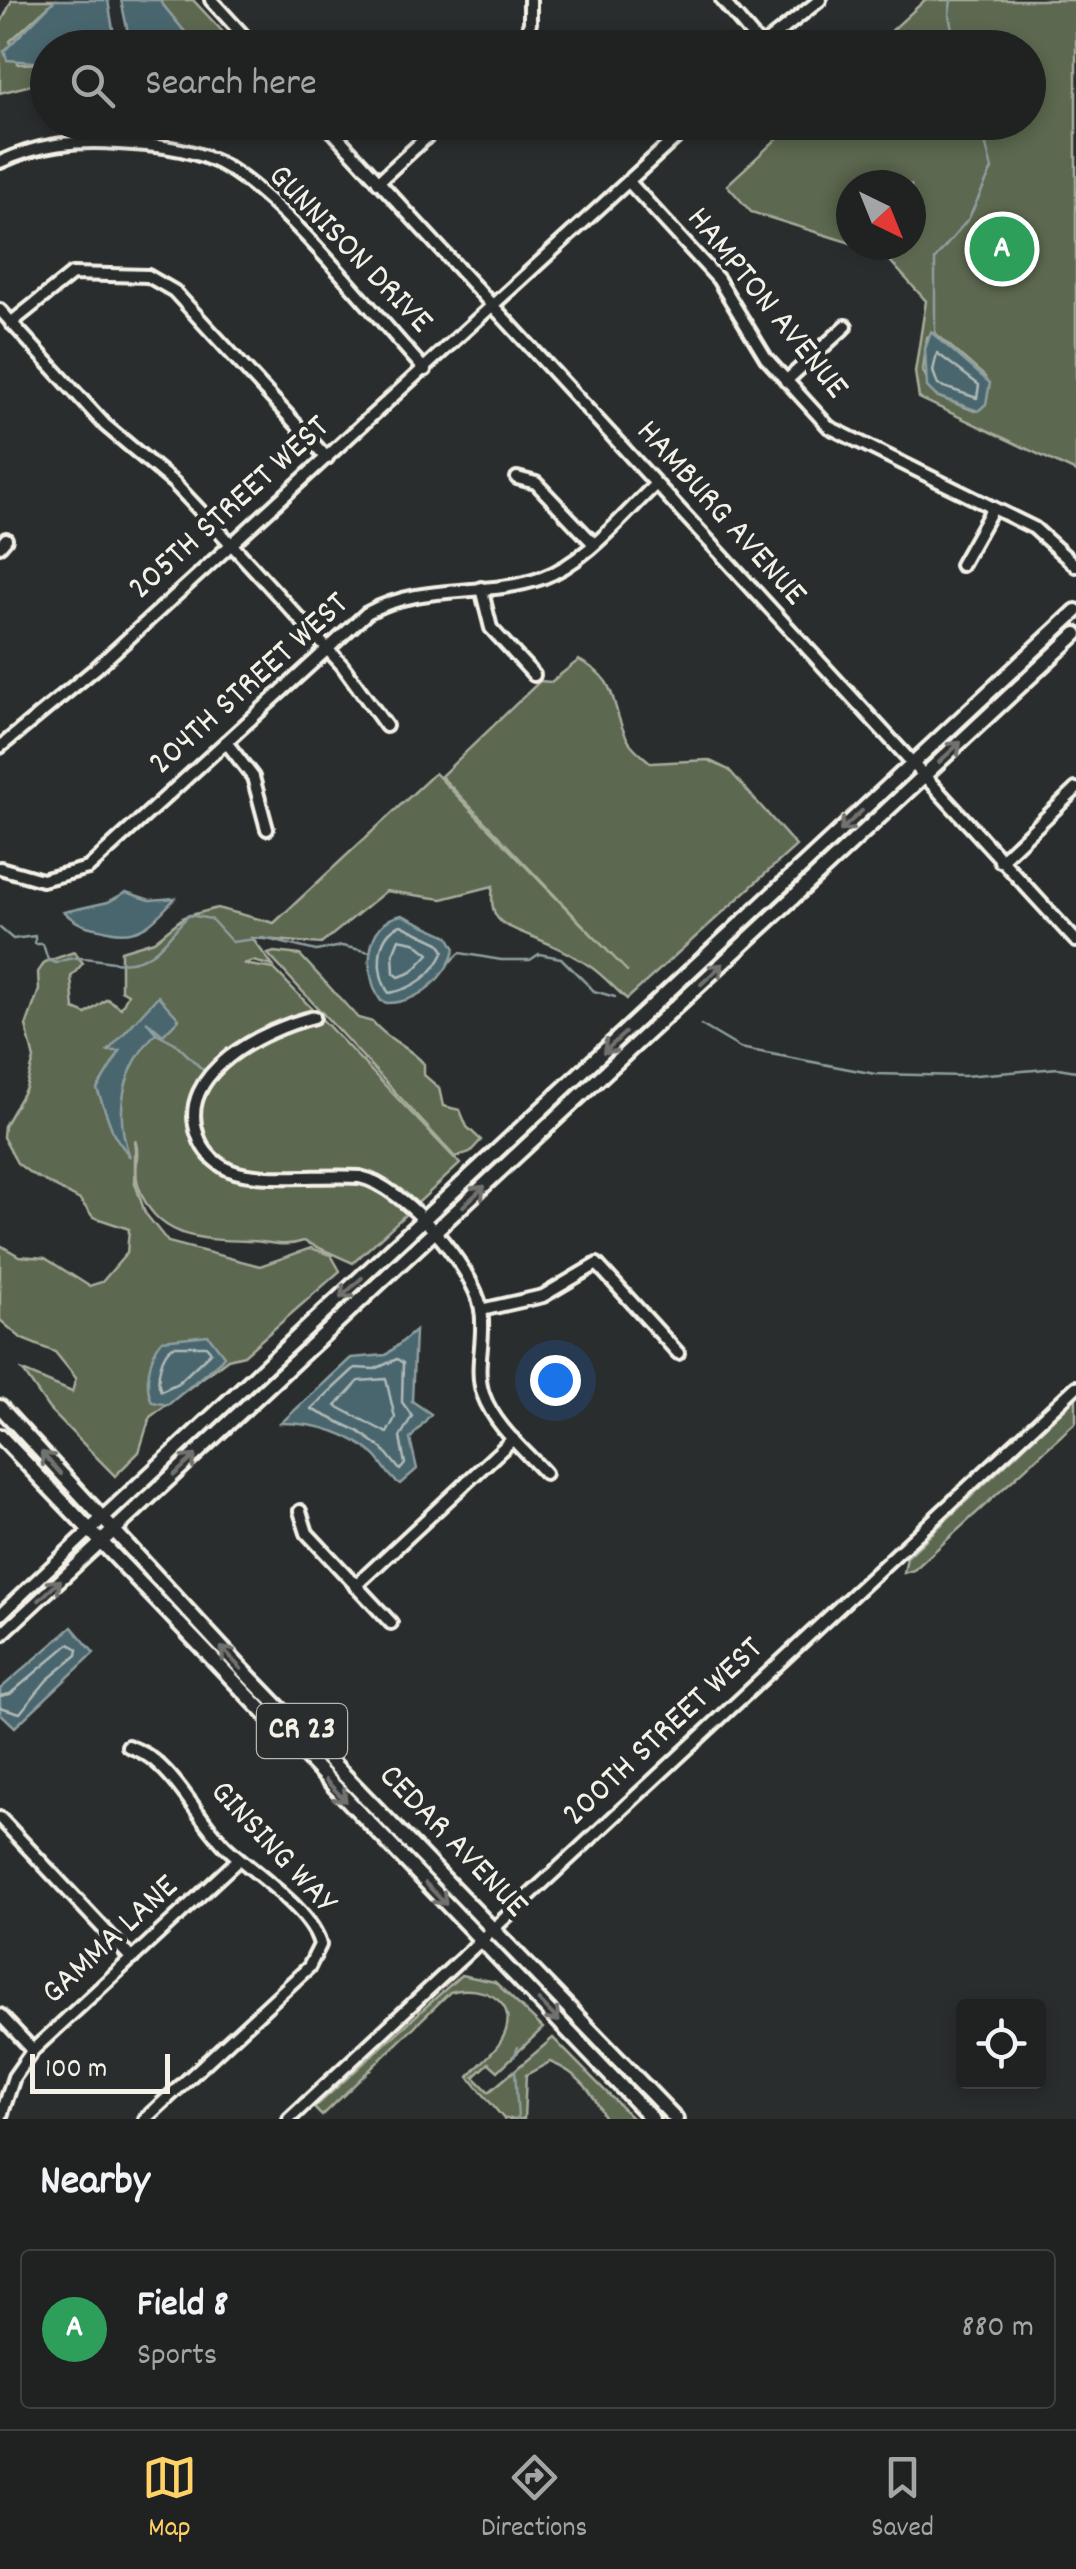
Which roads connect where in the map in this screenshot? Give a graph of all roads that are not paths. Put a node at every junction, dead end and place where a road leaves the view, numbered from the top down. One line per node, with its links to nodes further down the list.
1 (212, 0): 5 (street)
2 (530, 0): 6 (street)
3 (722, 0): 7 (street)
4 (820, 0): 8 (street)
5 (239, 30)
6 (527, 30)
7 (747, 30)
8 (781, 30)
9 (340, 140): 13 (street, HAMBURG AVENUE)
10 (424, 140): 13 (street)
11 (674, 140): 14 (street, 205TH STREET WEST)
12 (0, 162): 19 (street, GUNNISON DRIVE)
13 (378, 182): 15 (street, HAMBURG AVENUE)
14 (629, 182): 15 (street, 205TH STREET WEST); 20 (street, HAMPTON AVENUE)
15 (494, 307): 19 (street, 205TH STREET WEST); 23 (street, HAMBURG AVENUE)
16 (0, 310): 17 (street)
17 (12, 323): 21 (street); 25 (street)
18 (846, 326): 20 (street)
19 (424, 370): 21 (street, 205TH STREET WEST)
20 (786, 382): 24 (street, HAMPTON AVENUE)
21 (327, 458): 25 (street, 205TH STREET WEST)
22 (517, 478): 26 (street)
23 (656, 484): 26 (street, 204TH STREET WEST); 37 (street, HAMBURG AVENUE)
24 (993, 508): 27 (street); 28 (street, HAMPTON AVENUE)
25 (231, 544): 32 (street); 36 (street, 205TH STREET WEST)
26 (592, 544): 29 (street, 204TH STREET WEST)
27 (961, 565)
28 (1076, 566)
29 (481, 588): 32 (street, 204TH STREET WEST); 33 (street)
30 (1076, 611): 37 (main road)
31 (1076, 634): 37 (main road, one-way to 31)
32 (326, 648): 34 (street); 35 (street, 204TH STREET WEST)
33 (534, 675)
34 (386, 726)
35 (226, 742): 39 (street); 41 (street, 204TH STREET WEST)
36 (0, 748)
37 (917, 771): 40 (street, HAMBURG AVENUE); 44 (main road, one-way to 44); 45 (main road, one-way to 37)
38 (1076, 789): 40 (street)
39 (267, 829)
40 (1000, 861): 42 (street, HAMBURG AVENUE)
41 (0, 868)
42 (1076, 941)
43 (314, 1017): 44 (street)
44 (422, 1222): 45 (street); 54 (main road, one-way to 54)
45 (434, 1234): 46 (street); 55 (main road, one-way to 45)
46 (481, 1310): 47 (street); 51 (street)
47 (678, 1352)
48 (1076, 1387): 65 (street, 200TH STREET WEST)
49 (0, 1407): 54 (main road, CR 23, one-way to 49)
50 (0, 1436): 56 (main road, CR 23)
51 (514, 1439): 52 (street); 58 (street)
52 (545, 1472)
53 (300, 1510): 58 (street)
54 (103, 1519): 55 (main road, CEDAR AVENUE / CR 23); 56 (main road)
55 (114, 1531): 57 (main road); 65 (main road, CEDAR AVENUE / CR 23, one-way to 55)
56 (88, 1532): 57 (main road, CR 23); 59 (street)
57 (99, 1544): 61 (street, one-way to 57); 66 (main road, CEDAR AVENUE / CR 23, one-way to 66)
58 (356, 1586): 60 (street)
59 (0, 1615)
60 (391, 1624)
61 (0, 1636)
62 (128, 1746): 64 (street, GINSING WAY)
63 (0, 1818): 67 (street)
64 (238, 1860): 67 (street, GAMMA LANE); 71 (street, GINSING WAY)
65 (495, 1928): 66 (street, 200TH STREET WEST); 74 (main road, CEDAR AVENUE / CR 23)
66 (481, 1942): 72 (street, 200TH STREET WEST); 73 (main road, CEDAR AVENUE / CR 23, one-way to 73)
67 (132, 1959): 69 (street, GAMMA LANE)
68 (0, 2015): 69 (street)
69 (33, 2050): 70 (street, GAMMA LANE)
70 (0, 2119)
71 (145, 2119)
72 (289, 2119)
73 (652, 2119)
74 (676, 2119)

